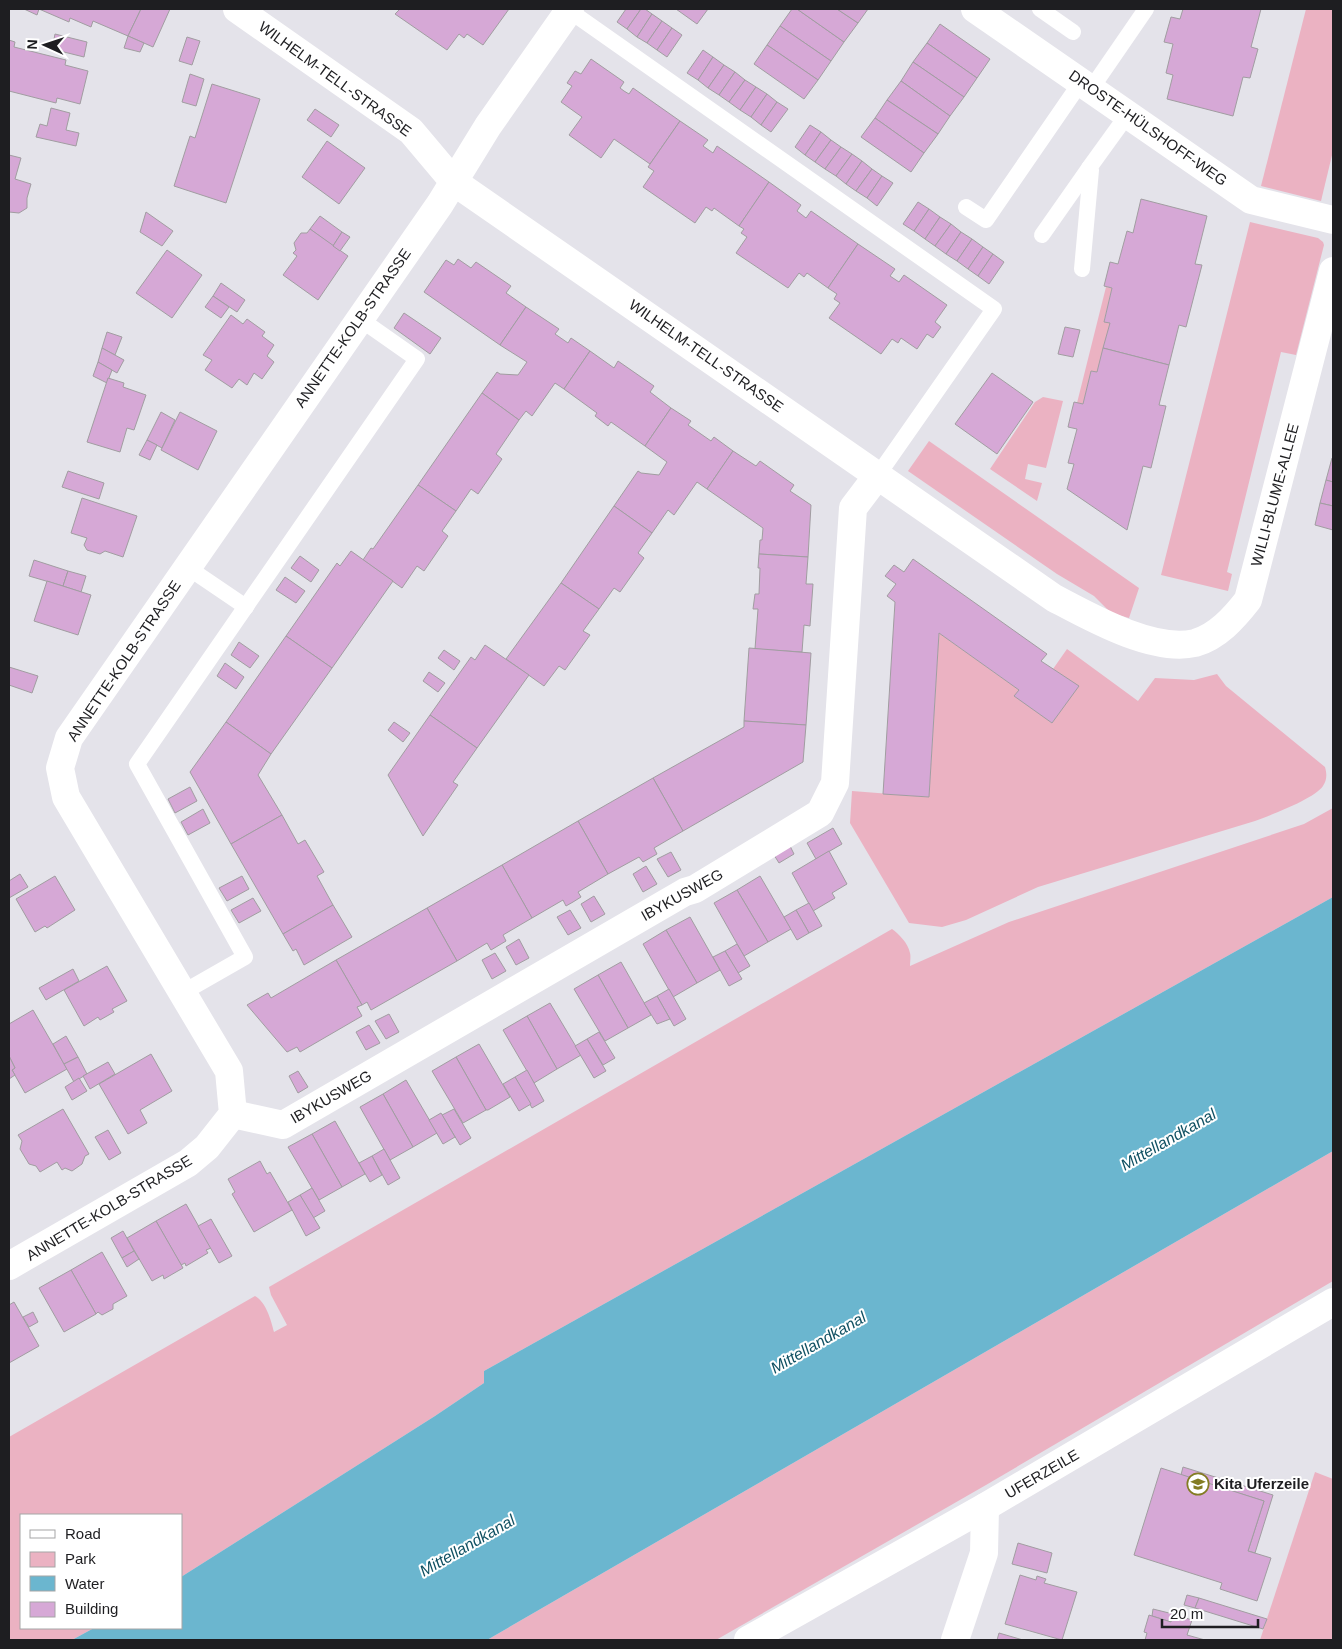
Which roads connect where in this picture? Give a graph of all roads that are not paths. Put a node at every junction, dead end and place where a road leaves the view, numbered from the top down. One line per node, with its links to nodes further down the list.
1 (237, 9): 10 (street, WILHELM-TELL-STRASSE)
2 (568, 9): 10 (street, ANNETTE-KOLB-STRASSE); 18 (lane)
3 (1040, 9): 6 (lane)
4 (1146, 10): 7 (lane)
5 (992, 13): 7 (street, DROSTE-HÜLSHOFF-WEG)
6 (1073, 32)
7 (1086, 85): 8 (street, DROSTE-HÜLSHOFF-WEG); 11 (lane)
8 (1128, 114): 9 (lane); 12 (street, DROSTE-HÜLSHOFF-WEG)
9 (1089, 168): 13 (lane); 14 (lane)
10 (454, 182): 16 (street, ANNETTE-KOLB-STRASSE); 18 (street, WILHELM-TELL-STRASSE)
11 (966, 207)
12 (1333, 220)
13 (1042, 234)
14 (1082, 269)
15 (1333, 271): 17 (street, WILLI-BLUME-ALLEE)
16 (360, 319): 19 (street, ANNETTE-KOLB-STRASSE); 20 (lane)
17 (1325, 336): 21 (street, WILLI-BLUME-ALLEE)
18 (878, 474): 21 (street, WILHELM-TELL-STRASSE); 23 (street, IBYKUSWEG)
19 (188, 567): 20 (lane); 22 (street, ANNETTE-KOLB-STRASSE)
20 (246, 607): 22 (lane)
21 (1205, 638)
22 (182, 993): 23 (street, ANNETTE-KOLB-STRASSE)
23 (233, 1114): 24 (street, ANNETTE-KOLB-STRASSE)
24 (9, 1266)
25 (1333, 1302): 26 (street, UFERZEILE)
26 (985, 1507): 27 (street, UFERZEILE); 28 (street)
27 (748, 1640)
28 (955, 1640)

